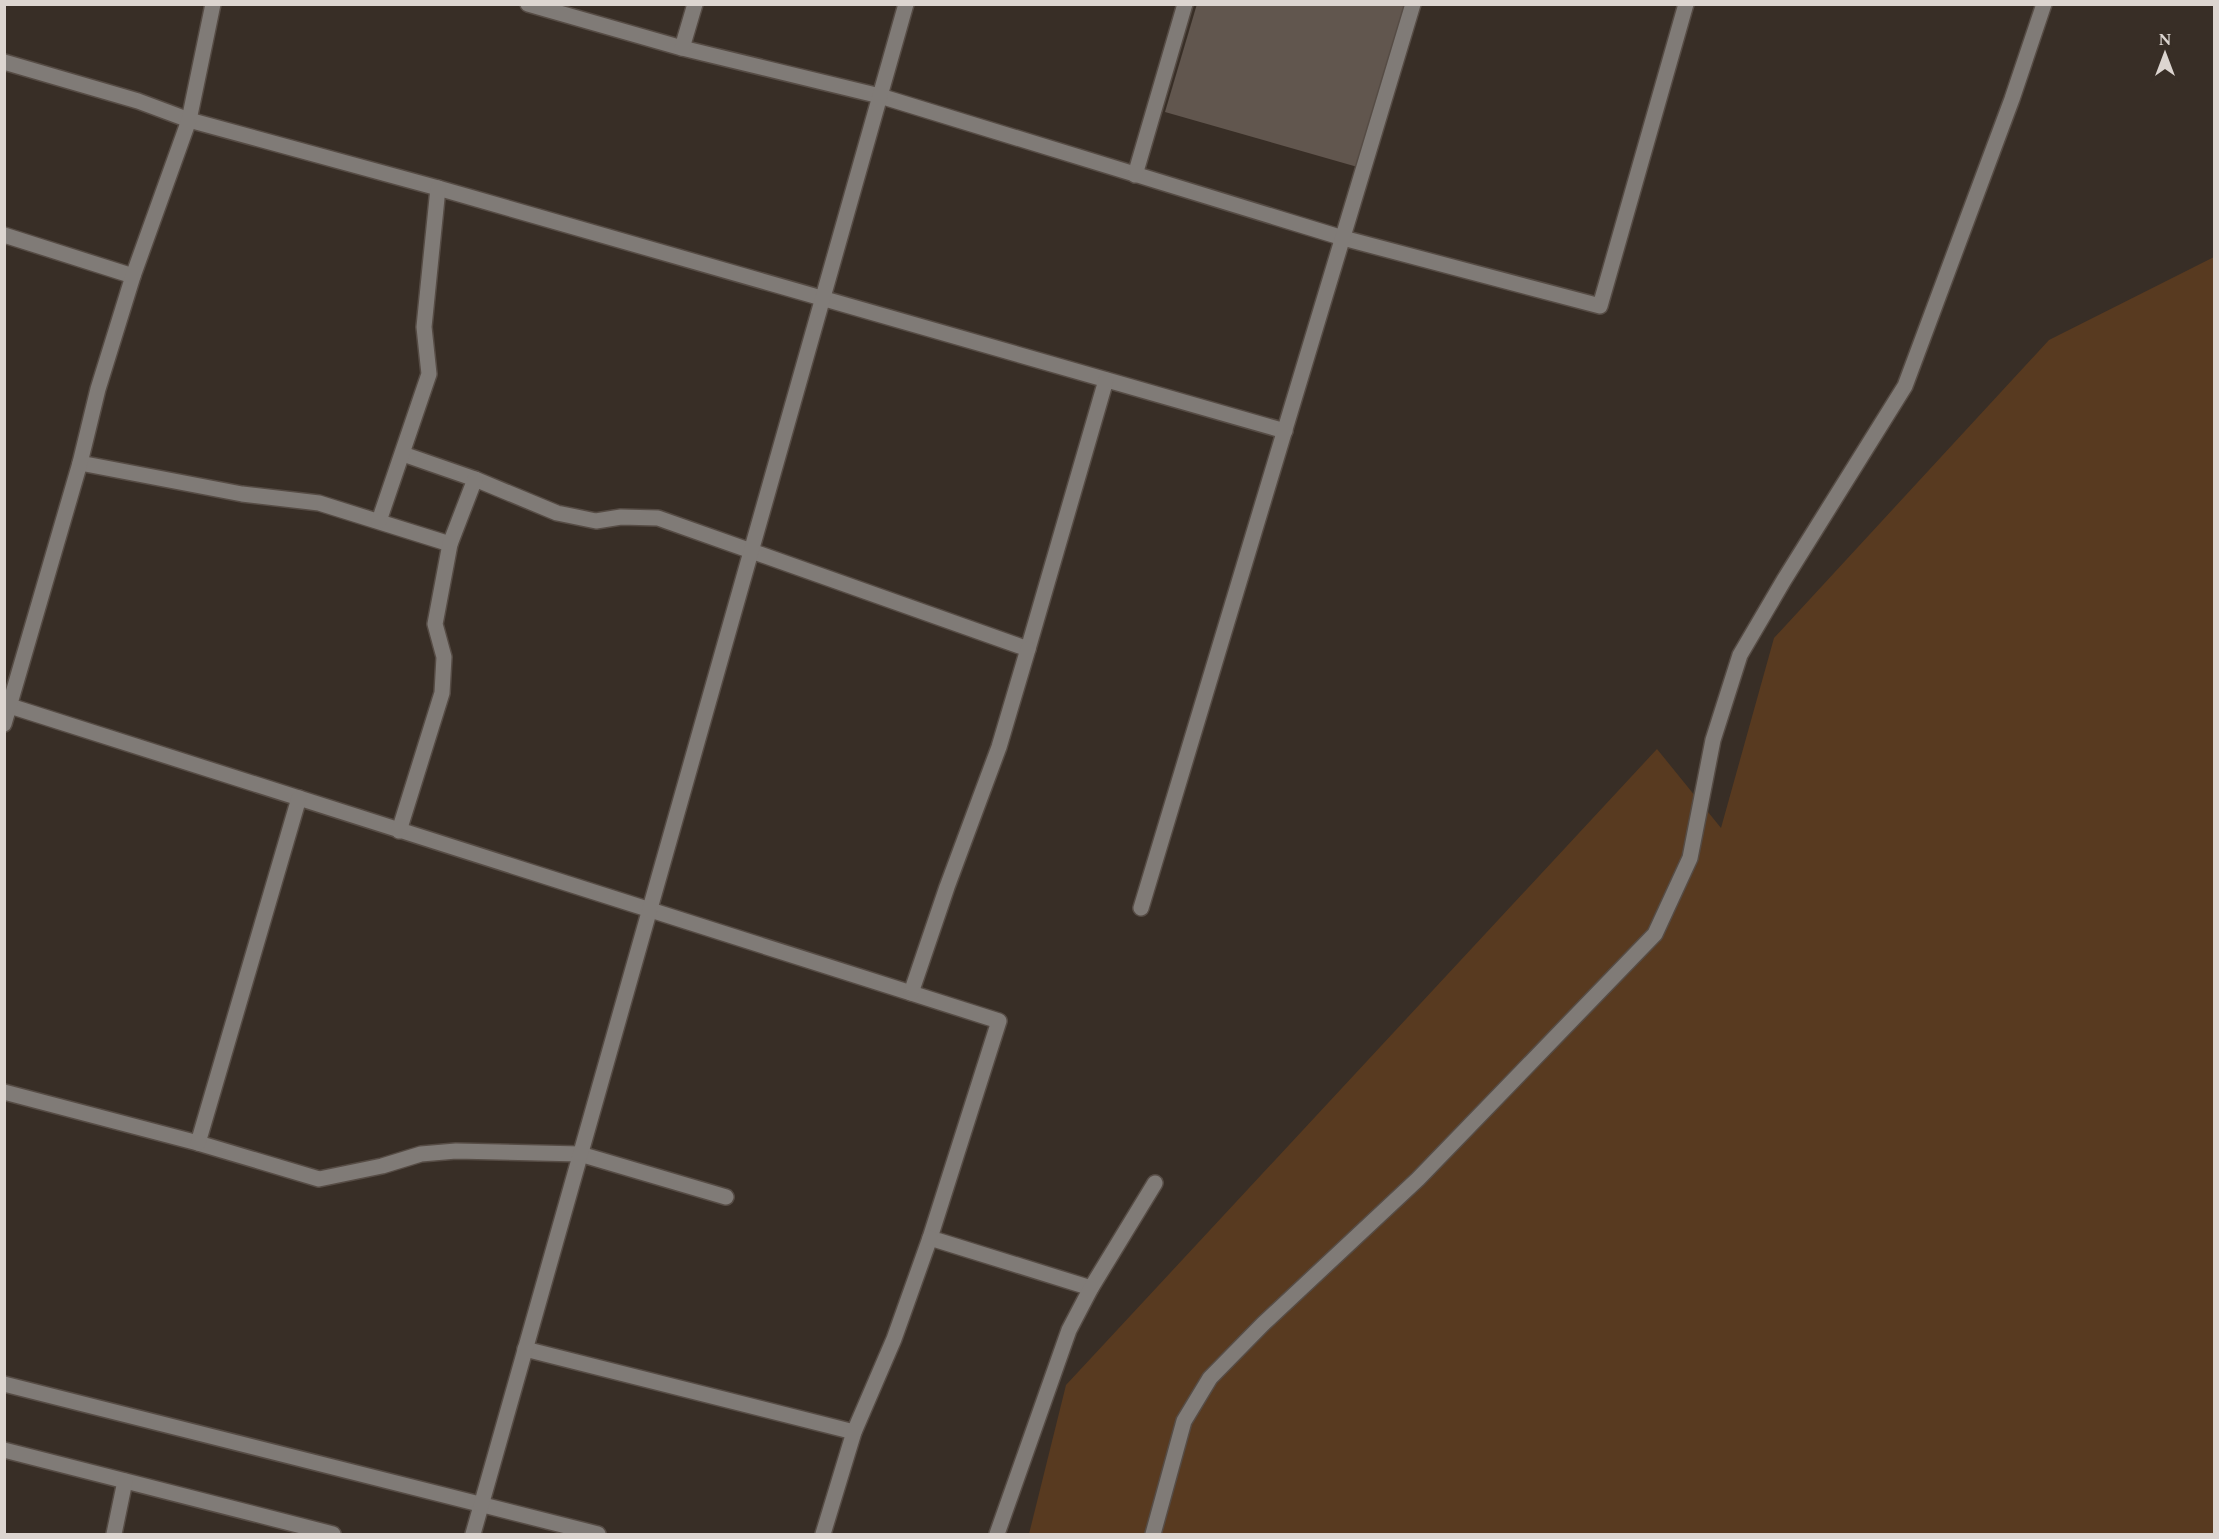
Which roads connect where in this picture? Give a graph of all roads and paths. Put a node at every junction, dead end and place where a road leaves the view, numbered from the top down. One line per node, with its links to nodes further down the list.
1 (213, 4): 12 (street)
2 (528, 4): 9 (street)
3 (695, 4): 9 (street)
4 (906, 4): 11 (street)
5 (1185, 4): 13 (street)
6 (1413, 4): 16 (street)
7 (1686, 4): 16 (street)
8 (2044, 4): 55 (street)
9 (682, 48): 11 (street)
10 (4, 62): 12 (street)
11 (880, 96): 13 (street); 18 (street)
12 (189, 120): 14 (street); 17 (street)
13 (1135, 176): 16 (street)
14 (438, 188): 18 (street); 21 (street)
15 (4, 235): 17 (street)
16 (1343, 238): 20 (street)
17 (133, 276): 22 (street)
18 (822, 298): 19 (street); 26 (street)
19 (1106, 380): 20 (street); 27 (street)
20 (1285, 431): 32 (street)
21 (403, 454): 23 (street); 24 (street)
22 (80, 464): 24 (street); 28 (street)
23 (475, 479): 25 (street); 26 (street)
24 (379, 521): 25 (street)
25 (450, 544): 31 (street)
26 (751, 552): 27 (street); 33 (street)
27 (1028, 649): 34 (street)
28 (10, 706): 29 (street); 30 (street)
29 (4, 724)
30 (299, 798): 31 (street); 36 (street)
31 (399, 831): 33 (street)
32 (1141, 908)
33 (649, 910): 34 (street); 37 (street)
34 (911, 993): 40 (street)
35 (4, 1092): 36 (street)
36 (198, 1143): 37 (street)
37 (580, 1154): 39 (street); 42 (street)
38 (1155, 1183): 41 (street)
39 (726, 1197)
40 (930, 1238): 41 (street); 44 (street)
41 (1091, 1288): 54 (street)
42 (525, 1349): 44 (street); 47 (street)
43 (4, 1384): 47 (street)
44 (854, 1432): 53 (street)
45 (4, 1450): 46 (street)
46 (125, 1481): 49 (street); 50 (street)
47 (481, 1505): 48 (street); 51 (street)
48 (542, 1528): 52 (street)
49 (114, 1534)
50 (333, 1534)
51 (472, 1534)
52 (598, 1534)
53 (823, 1534)
54 (997, 1534)
55 (1154, 1534)

